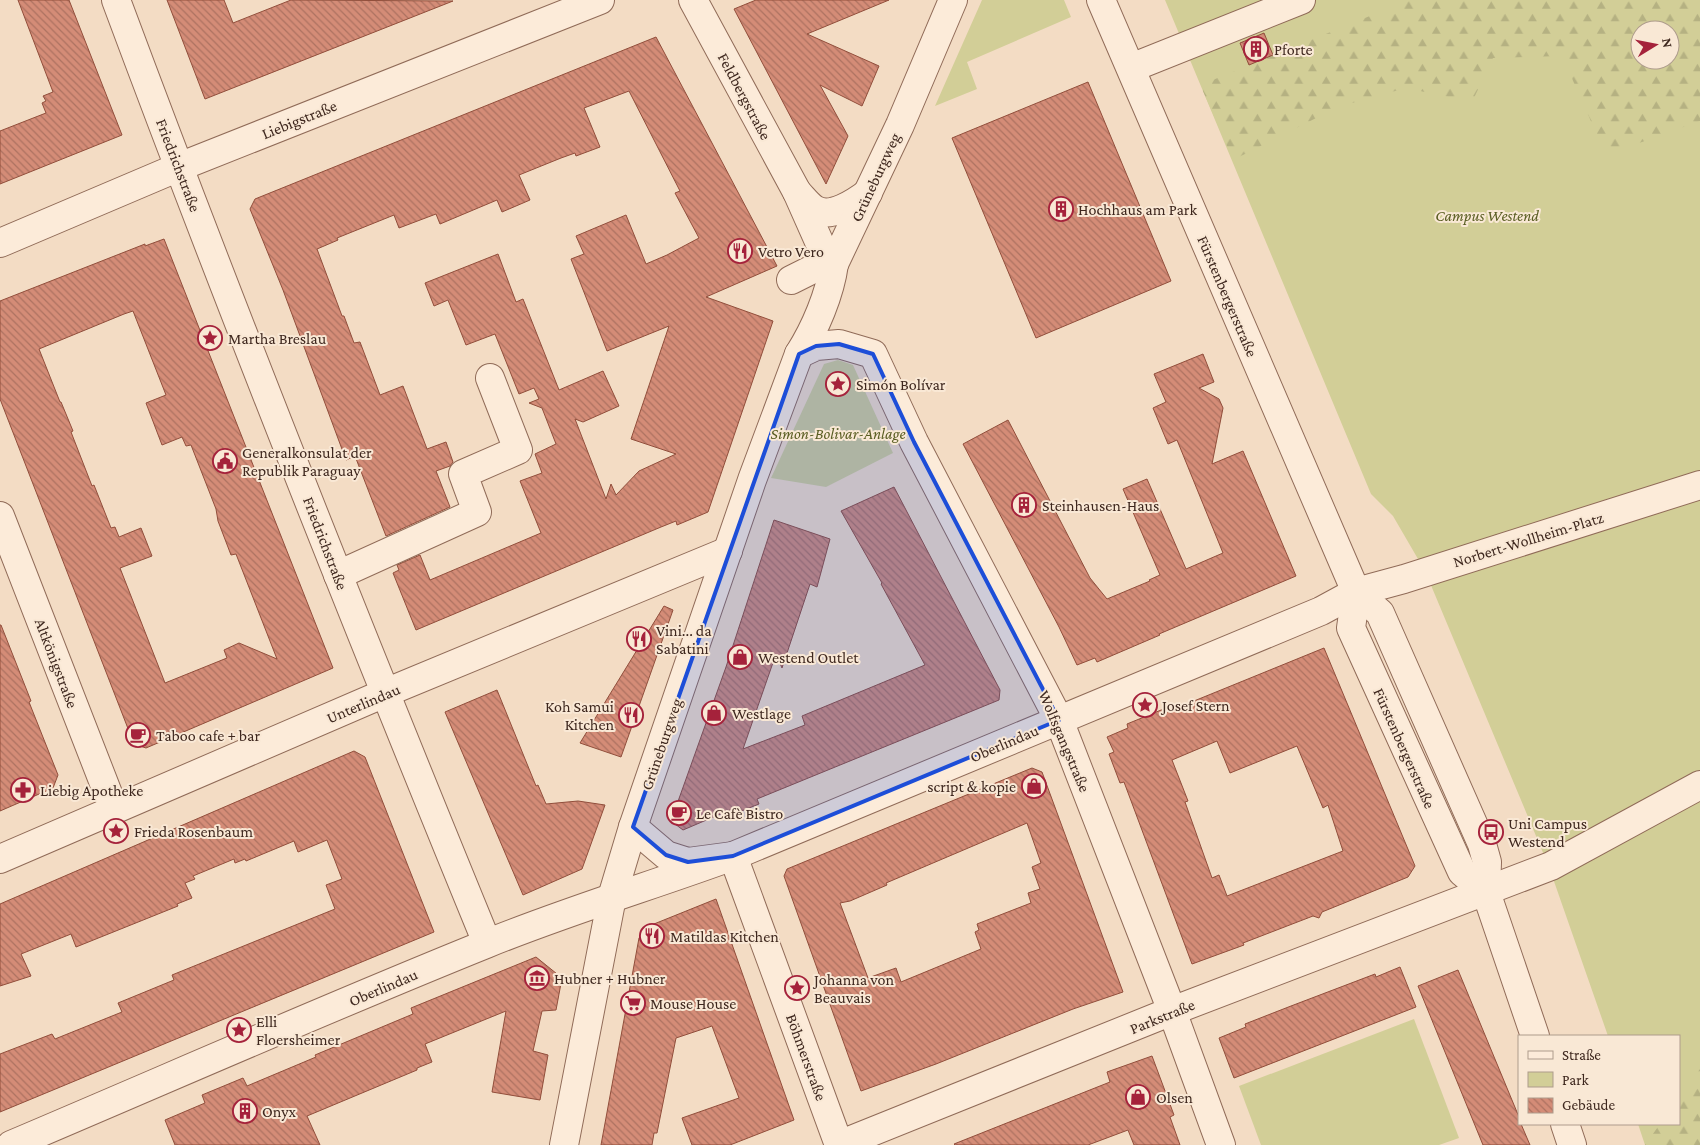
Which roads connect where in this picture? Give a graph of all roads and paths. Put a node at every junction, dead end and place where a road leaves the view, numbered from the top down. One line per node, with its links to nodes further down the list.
1 (116, 0): 8 (street, Friedrichstraße)
2 (600, 0): 8 (street, Liebigstraße)
3 (693, 0): 9 (street, Feldbergstraße)
4 (953, 0): 10 (street, Grüneburgweg)
5 (1102, 0): 7 (street, Fürstenbergerstraße)
6 (1300, 0): 7 (street)
7 (1131, 68): 20 (street, Fürstenbergerstraße)
8 (179, 167): 11 (street, Liebigstraße); 19 (street, Friedrichstraße)
9 (797, 192): 10 (street, Feldbergstraße); 12 (street, Feldbergstraße)
10 (868, 193): 12 (street, Grüneburgweg)
11 (0, 243)
12 (834, 264): 13 (street); 14 (street, Grüneburgweg)
13 (791, 280)
14 (798, 354): 18 (street, Grüneburgweg); 22 (street, Wolfsgangstraße)
15 (490, 378): 19 (street)
16 (1700, 485): 20 (street, Norbert-Wollheim-Platz)
17 (0, 516): 24 (street, Altkönigstraße)
18 (728, 551): 21 (street, Unterlindau); 25 (street, Grüneburgweg)
19 (338, 575): 21 (street, Friedrichstraße)
20 (1356, 592): 22 (street, Oberlindau); 28 (street, Fürstenbergerstraße)
21 (385, 693): 24 (street, Unterlindau); 30 (street, Friedrichstraße)
22 (1059, 720): 26 (street, Oberlindau); 31 (street, Wolfsgangstraße)
23 (1700, 785): 28 (street)
24 (114, 809): 27 (street, Unterlindau)
25 (633, 827): 26 (street, Oberlindau); 29 (street, Grüneburgweg)
26 (733, 856): 29 (street, Oberlindau); 36 (street, Böhmerstraße)
27 (0, 859)
28 (1486, 892): 31 (street, Parkstraße); 32 (street, Fürstenbergerstraße)
29 (612, 897): 30 (street, Oberlindau); 35 (street, Grüneburgweg)
30 (487, 943): 34 (street, Oberlindau)
31 (1172, 1011): 36 (street, Parkstraße); 37 (street, Wolfsgangstraße)
32 (1535, 1035)
33 (1565, 1125): 38 (street)
34 (11, 1145)
35 (564, 1145)
36 (839, 1145)
37 (1222, 1145)
38 (1572, 1145)

